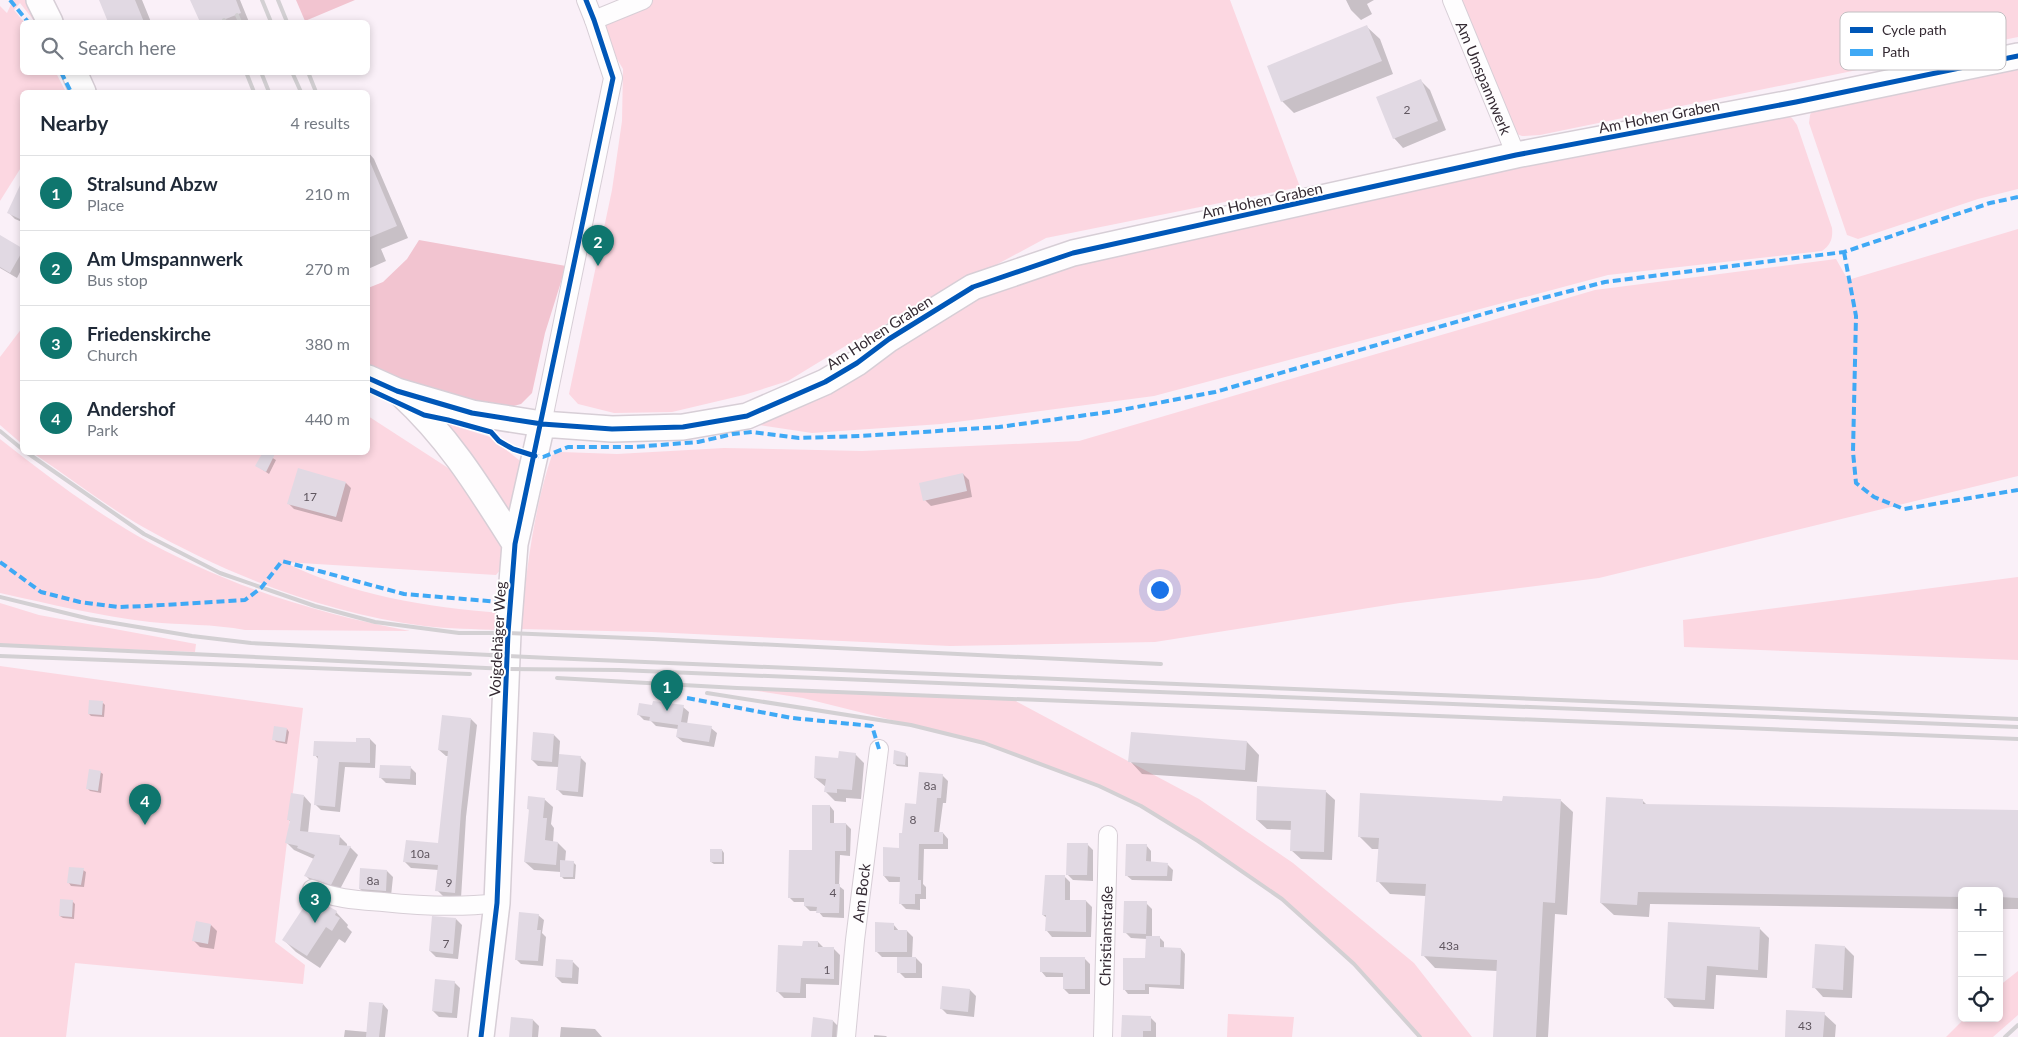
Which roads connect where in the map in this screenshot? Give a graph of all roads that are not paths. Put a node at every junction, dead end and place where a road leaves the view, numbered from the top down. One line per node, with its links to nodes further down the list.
1 (39, 0): 5 (street)
2 (586, 0): 6 (street)
3 (643, 0): 6 (street)
4 (1452, 0): 10 (street, Am Umspannwerk)
5 (49, 20)
6 (594, 20): 13 (street)
7 (1950, 70): 10 (street, Am Hohen Graben)
8 (76, 75): 9 (street)
9 (83, 90)
10 (1516, 156): 13 (street, Am Hohen Graben)
11 (370, 379): 12 (street)
12 (397, 391): 13 (street); 14 (street)
13 (542, 424): 14 (street, Voigdehäger Weg)
14 (515, 544): 18 (street, Voigdehäger Weg)
15 (880, 749): 20 (street, Am Bock)
16 (1108, 835): 21 (street, Christianstraße)
17 (312, 889): 18 (street)
18 (497, 903): 19 (street, Voigdehäger Weg)
19 (482, 1037)
20 (846, 1037)
21 (1103, 1037)

